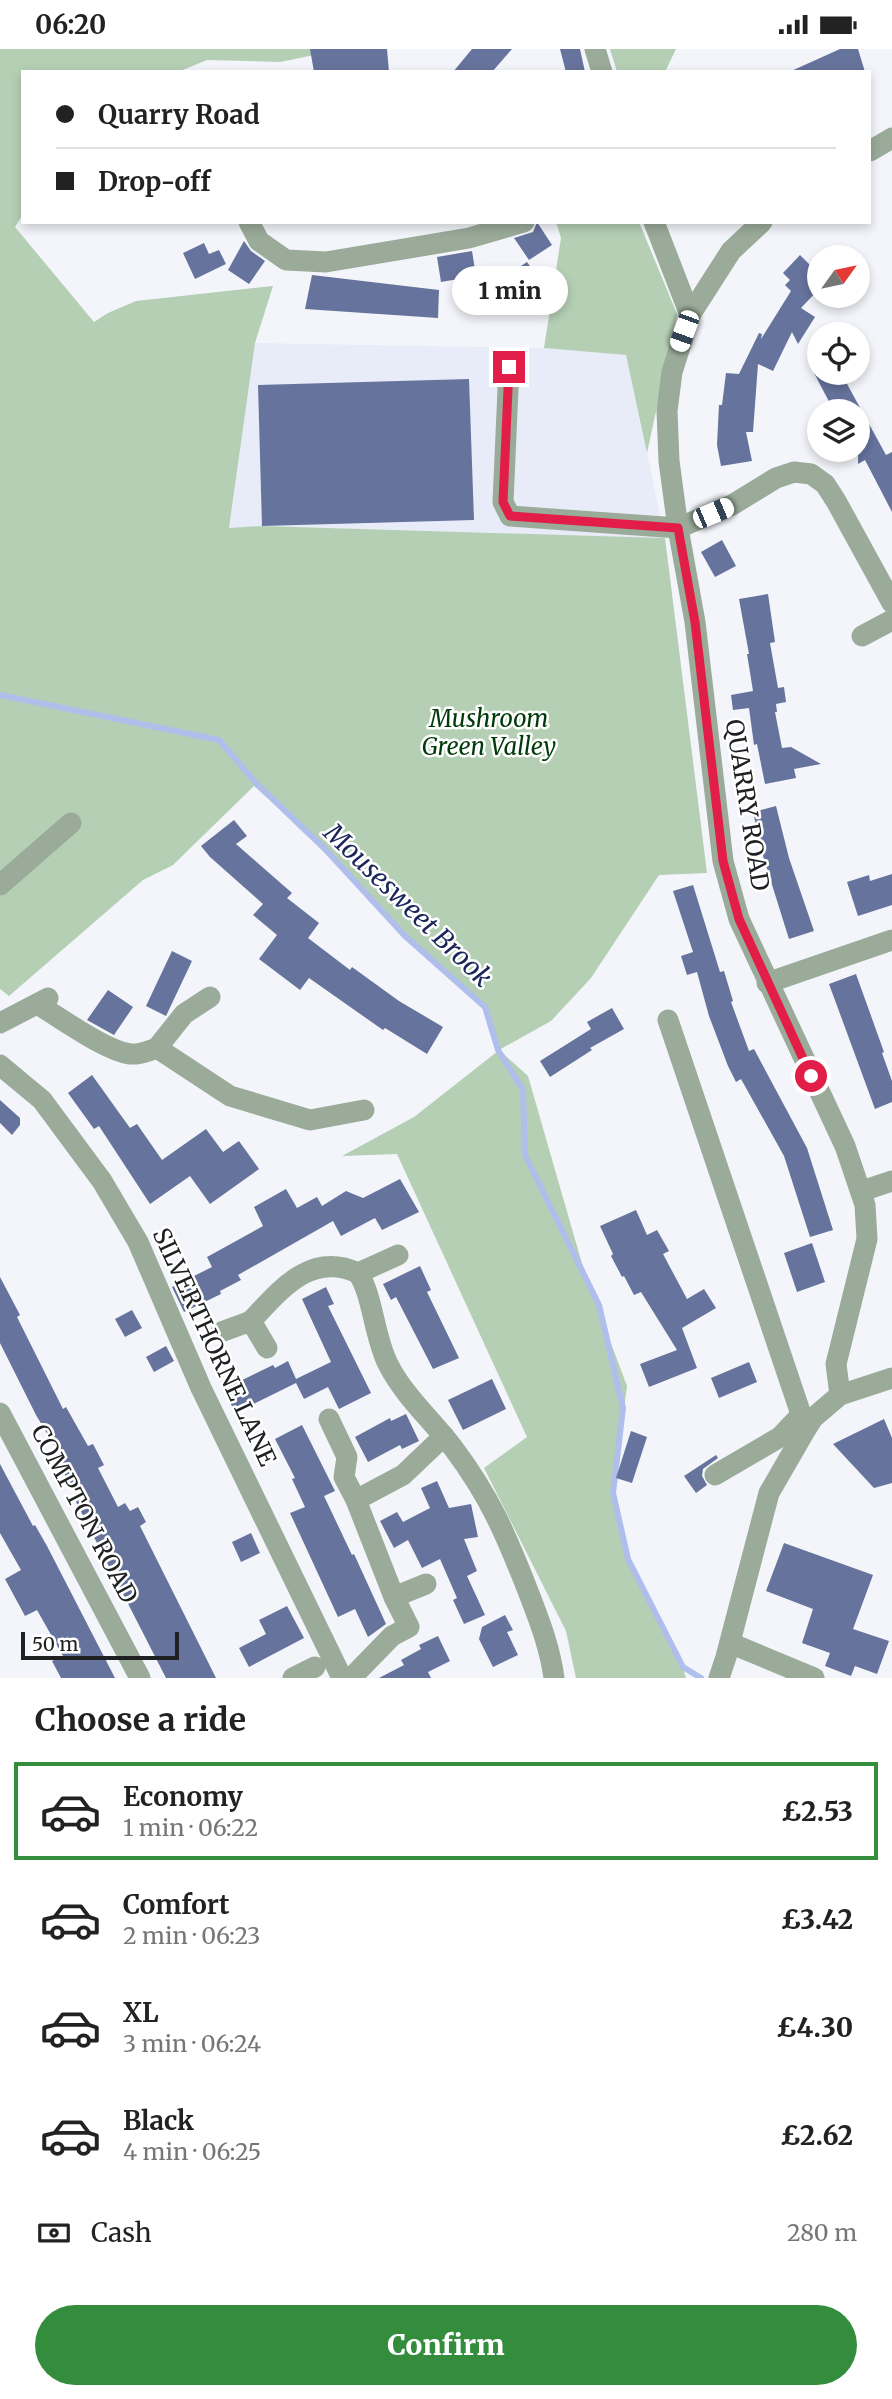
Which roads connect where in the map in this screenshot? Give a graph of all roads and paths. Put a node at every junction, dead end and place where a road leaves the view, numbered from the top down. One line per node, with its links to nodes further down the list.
1 (595, 49): 2 (street)
2 (601, 70)
3 (892, 138): 4 (street)
4 (871, 150)
5 (250, 224): 6 (street)
6 (515, 224)
7 (655, 224): 9 (street)
8 (760, 224): 9 (street, QUARRY ROAD)
9 (690, 315): 11 (street, QUARRY ROAD)
10 (509, 367): 11 (street)
11 (678, 528): 12 (street); 18 (street, QUARRY ROAD)
12 (892, 603)
13 (892, 620): 14 (street)
14 (862, 636)
15 (71, 823): 16 (street)
16 (0, 885)
17 (892, 940): 18 (street)
18 (767, 983): 26 (street, QUARRY ROAD)
19 (210, 997): 22 (street)
20 (668, 1020): 36 (street)
21 (0, 1023): 22 (street)
22 (157, 1048): 24 (street)
23 (0, 1065): 44 (street, SILVERTHORNE LANE)
24 (364, 1110)
25 (892, 1181): 26 (street)
26 (862, 1191): 33 (street, QUARRY ROAD)
27 (398, 1255): 28 (street)
28 (358, 1273): 29 (street); 37 (street)
29 (251, 1321): 30 (street); 31 (street)
30 (220, 1332)
31 (267, 1348)
32 (892, 1378): 33 (street)
33 (840, 1395): 36 (street)
34 (0, 1413): 45 (street, COMPTON ROAD)
35 (329, 1419): 39 (street)
36 (803, 1422): 38 (street); 42 (street)
37 (444, 1436): 39 (street); 47 (street)
38 (715, 1475)
39 (356, 1500): 41 (street)
40 (426, 1584): 41 (street)
41 (394, 1597): 44 (street)
42 (728, 1650): 48 (street); 49 (street)
43 (315, 1667): 46 (street)
44 (349, 1675)
45 (140, 1678)
46 (293, 1678)
47 (554, 1678)
48 (719, 1678)
49 (814, 1678)

